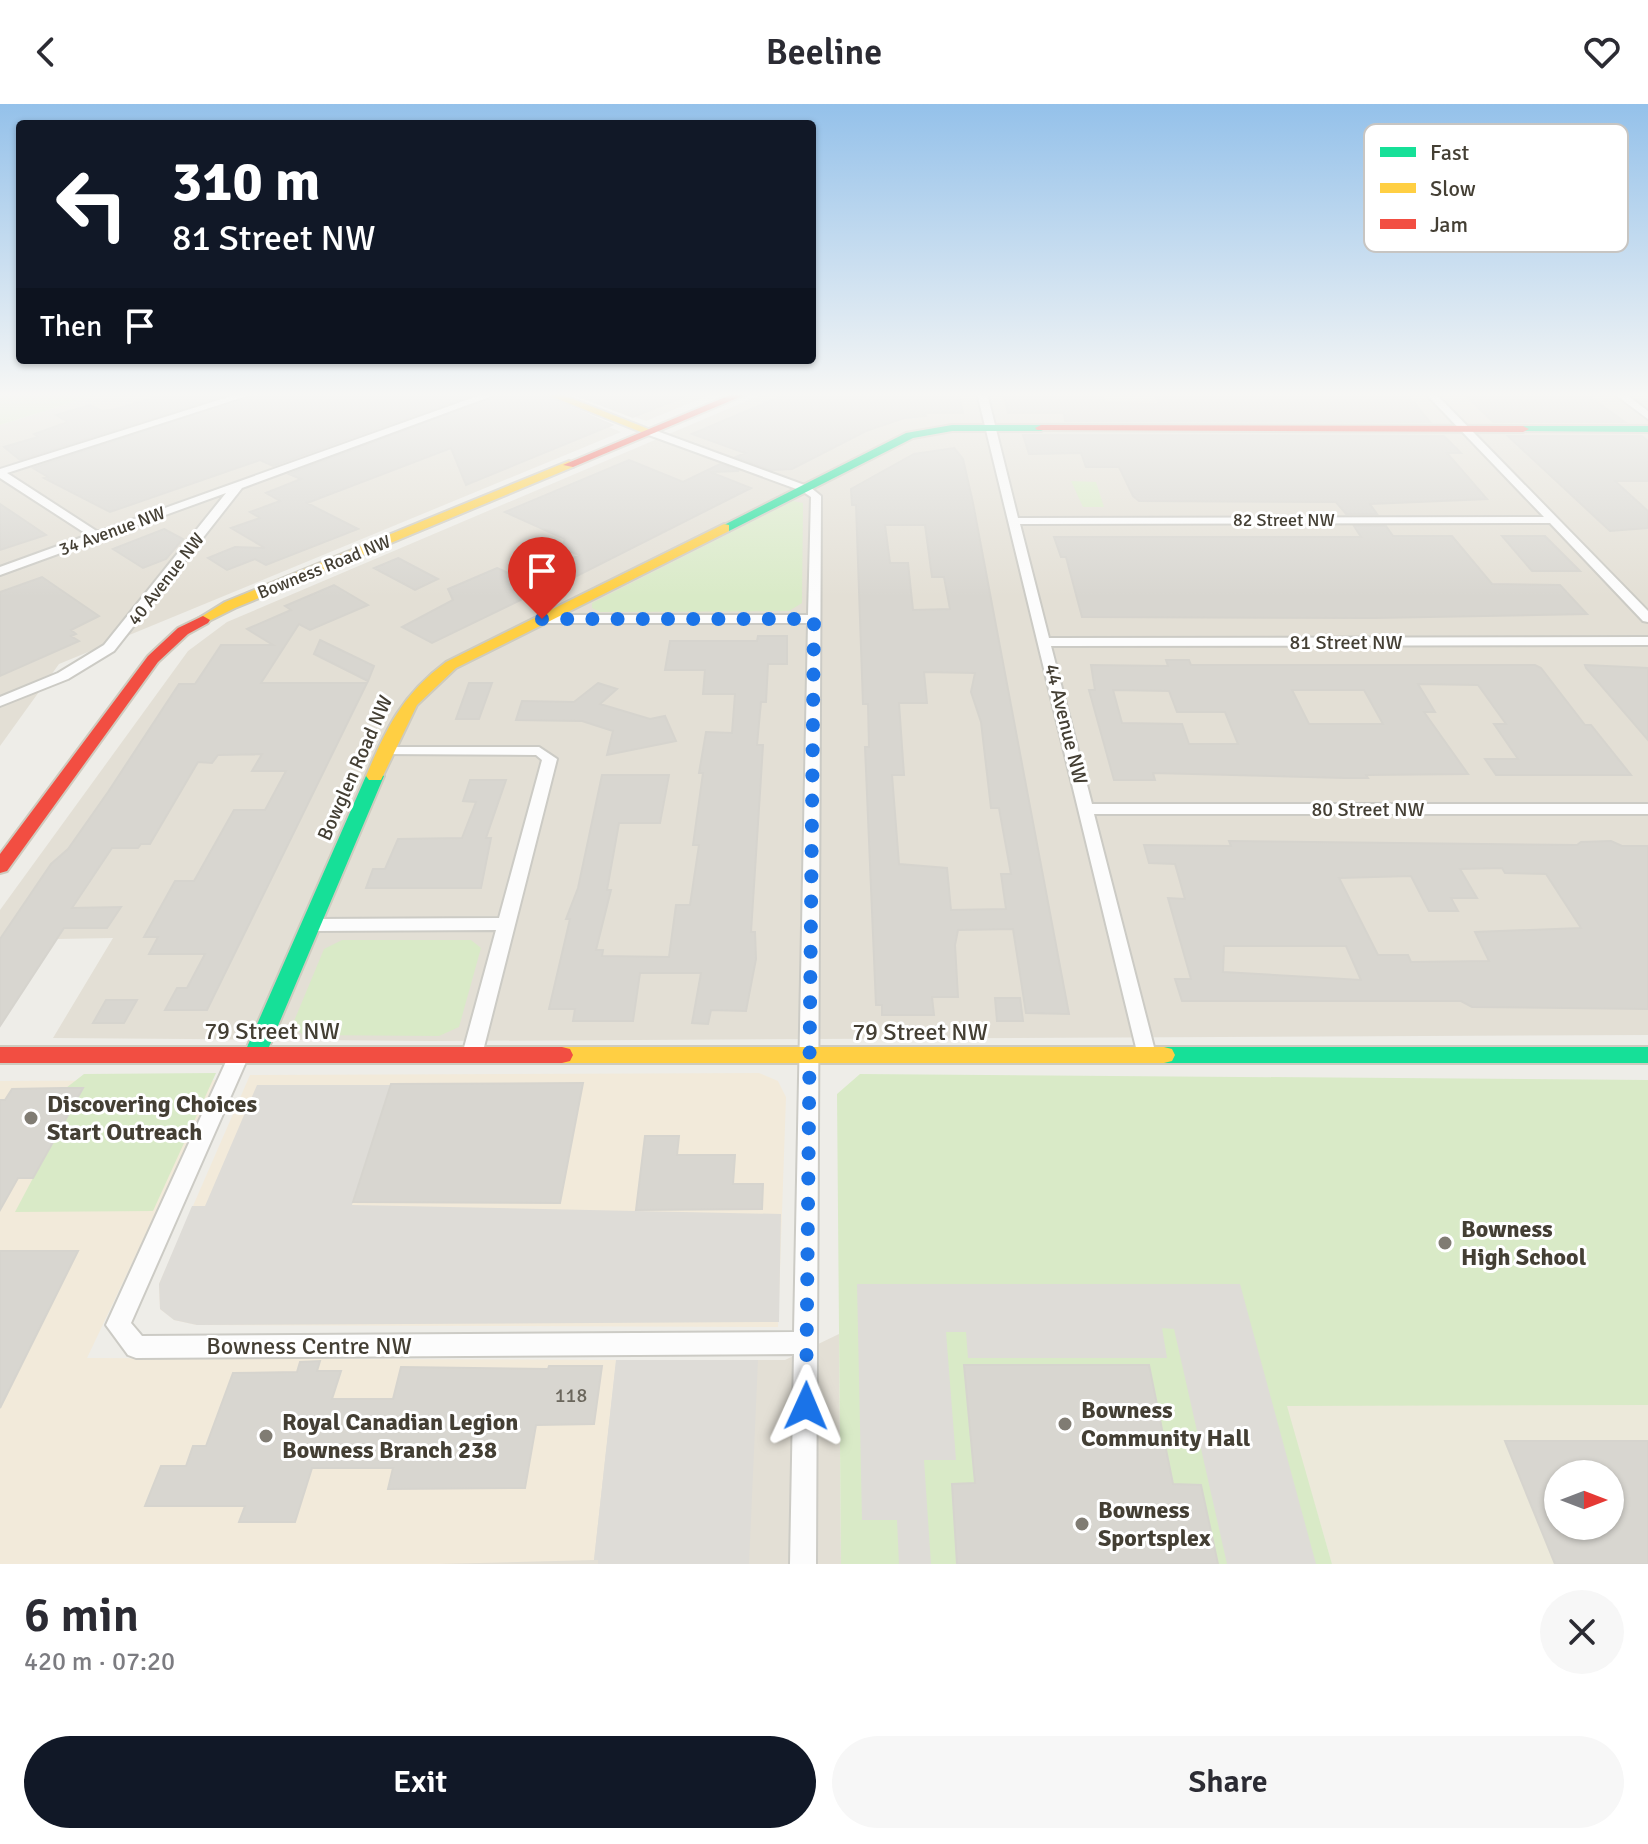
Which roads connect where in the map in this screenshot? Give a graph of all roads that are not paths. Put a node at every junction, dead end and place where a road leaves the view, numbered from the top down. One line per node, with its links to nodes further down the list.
1 (37, 461): 8 (street)
2 (307, 461): 9 (street, 34 Avenue NW)
3 (579, 461): 24 (street, Bowness Road NW)
4 (730, 461): 10 (street)
5 (860, 461): 10 (street, Bowglen Road NW)
6 (1000, 461): 12 (street, 44 Avenue NW)
7 (1497, 461): 11 (street)
8 (0, 473): 13 (street)
9 (238, 486): 13 (street, 34 Avenue NW); 20 (street, 40 Avenue NW)
10 (806, 489): 16 (street, Bowglen Road NW); 17 (street)
11 (1553, 520): 12 (street, 82 Street NW); 15 (street)
12 (1015, 521): 19 (street, 44 Avenue NW)
13 (97, 536): 14 (street, 34 Avenue NW)
14 (0, 571)
15 (1648, 618)
16 (542, 619): 17 (street); 21 (street, Bowglen Road NW)
17 (814, 619): 32 (street)
18 (1648, 641): 19 (street, 81 Street NW)
19 (1045, 642): 22 (street, 44 Avenue NW)
20 (0, 702)
21 (386, 751): 25 (street); 26 (street, Bowglen Road NW)
22 (1088, 809): 23 (street, 80 Street NW); 30 (street, 44 Avenue NW)
23 (1648, 809)
24 (0, 867)
25 (507, 924): 26 (street); 29 (street)
26 (311, 925): 27 (street, Bowglen Road NW)
27 (247, 1054): 28 (street, 79 Street NW); 29 (street, 79 Street NW); 33 (street, Bowness Centre NW)
28 (0, 1055)
29 (472, 1055): 32 (street, 79 Street NW)
30 (1146, 1055): 31 (street, 79 Street NW); 32 (street, 79 Street NW)
31 (1648, 1055)
32 (810, 1056): 33 (street)
33 (806, 1343): 34 (street)
34 (803, 1564)

